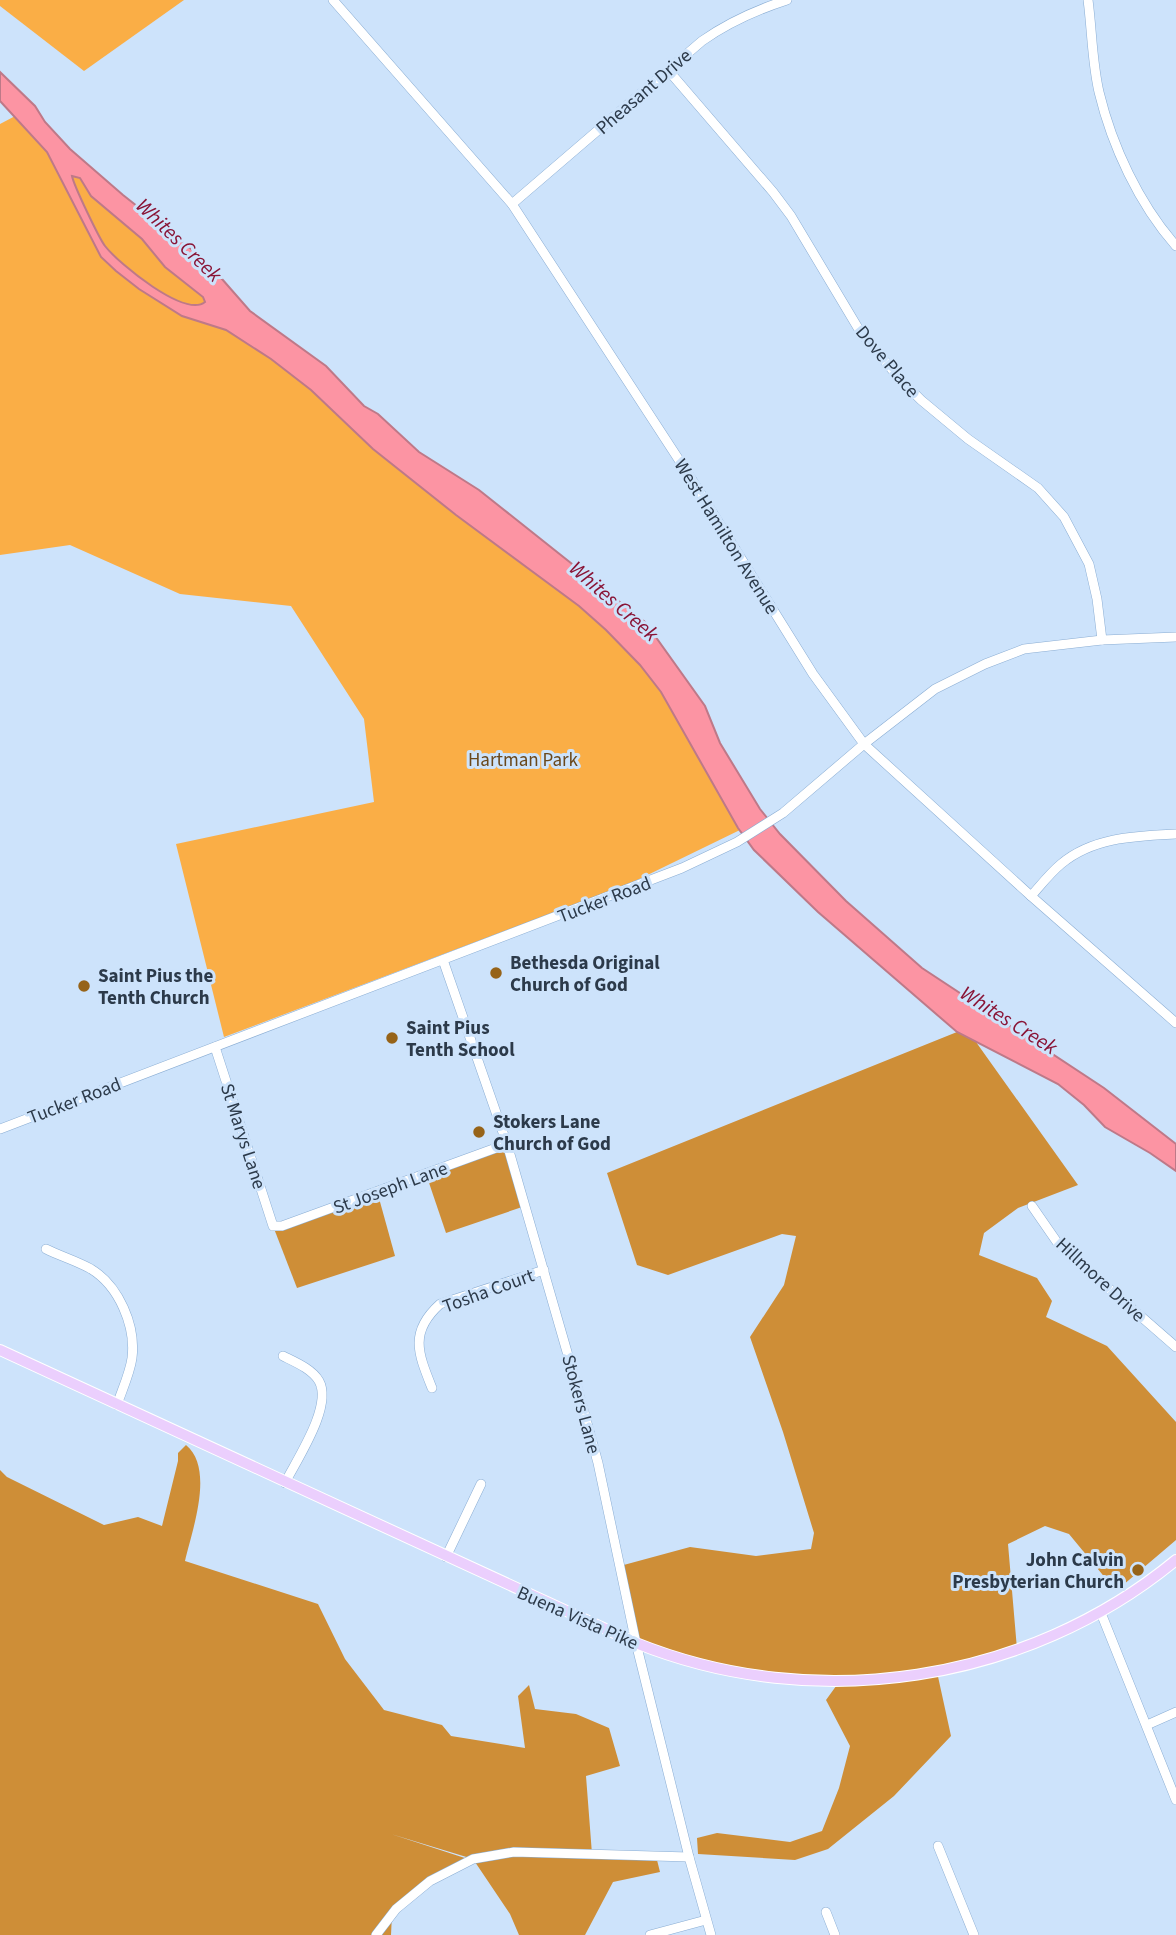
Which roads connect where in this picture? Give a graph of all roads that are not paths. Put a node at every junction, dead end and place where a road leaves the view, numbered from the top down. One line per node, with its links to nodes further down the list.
1 (788, 0): 4 (street, Pheasant Drive)
2 (1088, 0): 6 (street)
3 (337, 1): 5 (street, West Hamilton Avenue)
4 (668, 70): 5 (street, Pheasant Drive); 8 (street, Dove Place)
5 (512, 204): 9 (street, West Hamilton Avenue)
6 (1176, 246)
7 (1176, 637): 8 (street, Tucker Road)
8 (1102, 640): 9 (street, Tucker Road)
9 (864, 744): 11 (street, West Hamilton Avenue); 12 (street, Tucker Road)
10 (1176, 834): 11 (street)
11 (1031, 896): 13 (street, West Hamilton Avenue)
12 (443, 960): 14 (street, Tucker Road); 16 (street, Stokers Lane)
13 (1176, 1023)
14 (215, 1047): 15 (street, Tucker Road); 18 (street, St Marys Lane)
15 (0, 1129)
16 (507, 1144): 18 (street, St Joseph Lane); 20 (street, Stokers Lane)
17 (1032, 1206): 21 (street, Hillmore Drive)
18 (273, 1226)
19 (46, 1249): 25 (street)
20 (544, 1270): 24 (street, Tosha Court); 31 (street, Stokers Lane)
21 (1176, 1347)
22 (0, 1350): 25 (main road, Buena Vista Pike)
23 (283, 1356): 26 (street)
24 (432, 1388)
25 (117, 1405): 26 (main road, Buena Vista Pike)
26 (285, 1483): 28 (main road, Buena Vista Pike)
27 (481, 1484): 28 (street)
28 (446, 1557): 31 (main road, Buena Vista Pike)
29 (1176, 1560): 30 (main road, Buena Vista Pike)
30 (1101, 1613): 31 (main road, Buena Vista Pike); 33 (street)
31 (636, 1643): 36 (street, Stokers Lane)
32 (1176, 1712): 33 (street)
33 (1147, 1725): 34 (street)
34 (1176, 1800)
35 (938, 1846): 43 (street)
36 (689, 1857): 38 (street, Stokers Lane); 39 (street)
37 (826, 1912): 42 (street)
38 (706, 1920): 40 (street); 41 (street, Stokers Lane)
39 (376, 1935)
40 (650, 1935)
41 (710, 1935)
42 (835, 1935)
43 (973, 1935)

